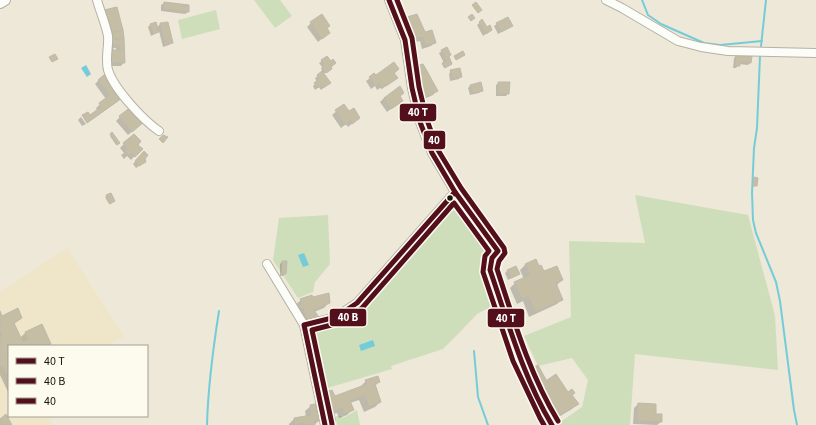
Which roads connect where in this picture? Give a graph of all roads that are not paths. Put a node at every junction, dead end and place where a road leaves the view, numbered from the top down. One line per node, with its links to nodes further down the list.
1 (6, 0): 5 (street)
2 (97, 0): 7 (street)
3 (389, 0): 8 (street)
4 (606, 0): 6 (street)
5 (0, 3)
6 (816, 53)
7 (159, 132)
8 (455, 192): 10 (street); 12 (street)
9 (267, 264): 10 (street)
10 (304, 325): 11 (street)
11 (325, 425)
12 (552, 425)

